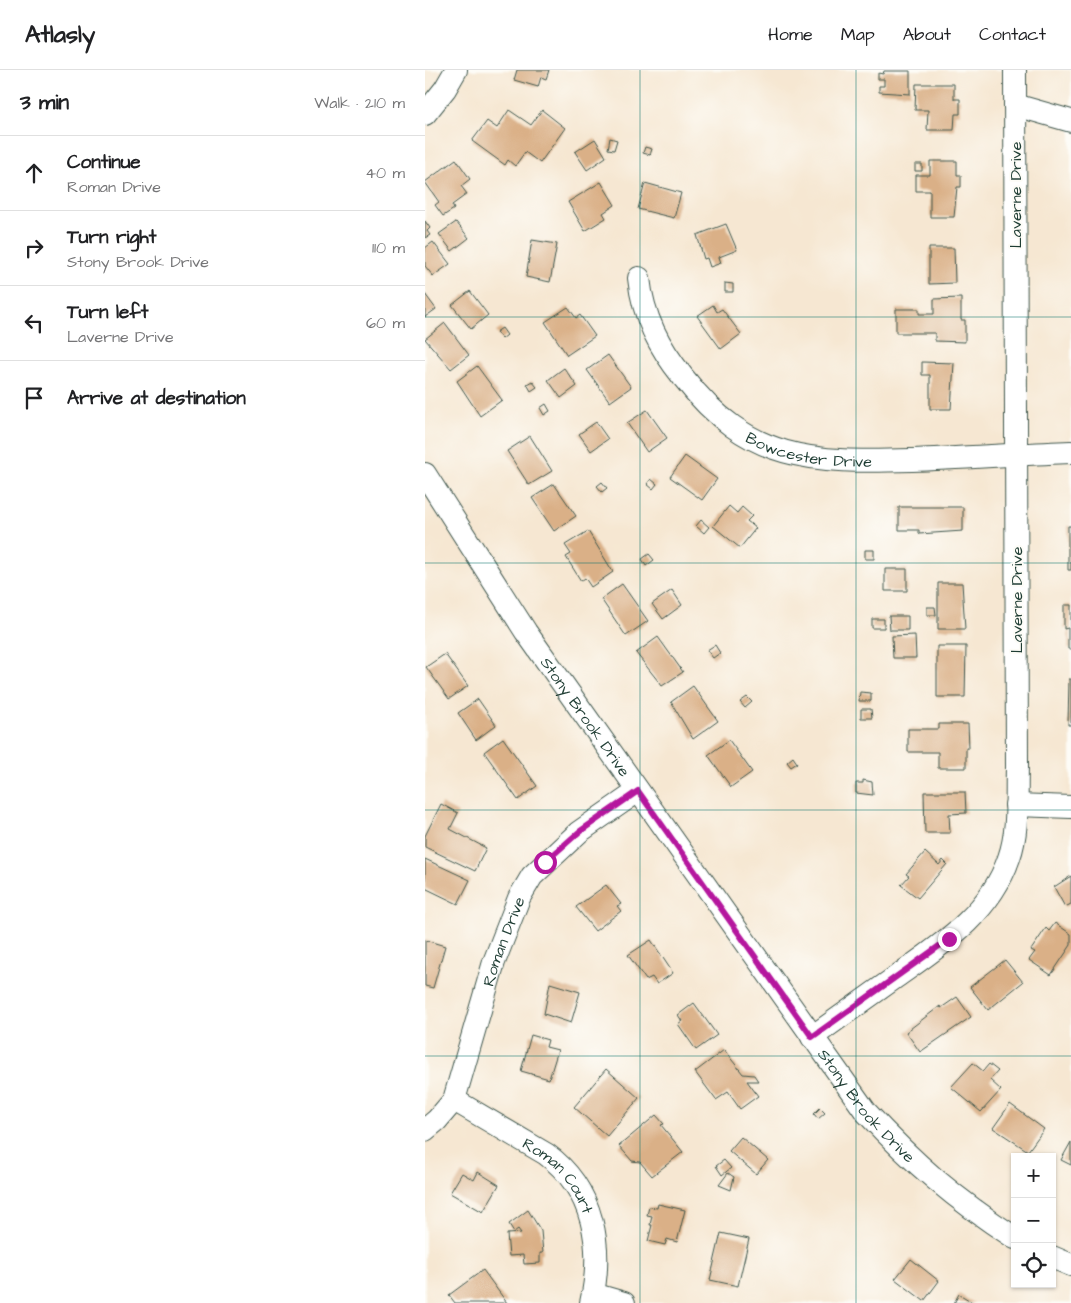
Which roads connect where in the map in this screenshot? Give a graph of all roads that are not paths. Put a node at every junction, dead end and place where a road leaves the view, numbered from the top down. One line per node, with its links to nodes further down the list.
1 (456, 70): 4 (street)
2 (1015, 70): 3 (street, Laverne Drive)
3 (1015, 104): 5 (street); 8 (street, Laverne Drive)
4 (425, 114)
5 (1071, 121)
6 (639, 278): 8 (street, Bowcester Drive)
7 (1071, 452): 8 (street, Bowcester Drive)
8 (1016, 454): 11 (street, Laverne Drive)
9 (425, 474): 10 (street, Stony Brook Drive)
10 (638, 791): 13 (street, Stony Brook Drive); 14 (street, Roman Drive)
11 (1016, 805): 12 (street); 13 (street, Laverne Drive)
12 (1071, 807)
13 (812, 1037): 16 (street, Stony Brook Drive)
14 (454, 1100): 15 (street, Roman Drive); 19 (street, Roman Court)
15 (425, 1130)
16 (1011, 1235)
17 (1056, 1259): 18 (street)
18 (1071, 1265)
19 (592, 1298): 20 (street, Roman Court)
20 (624, 1303)

